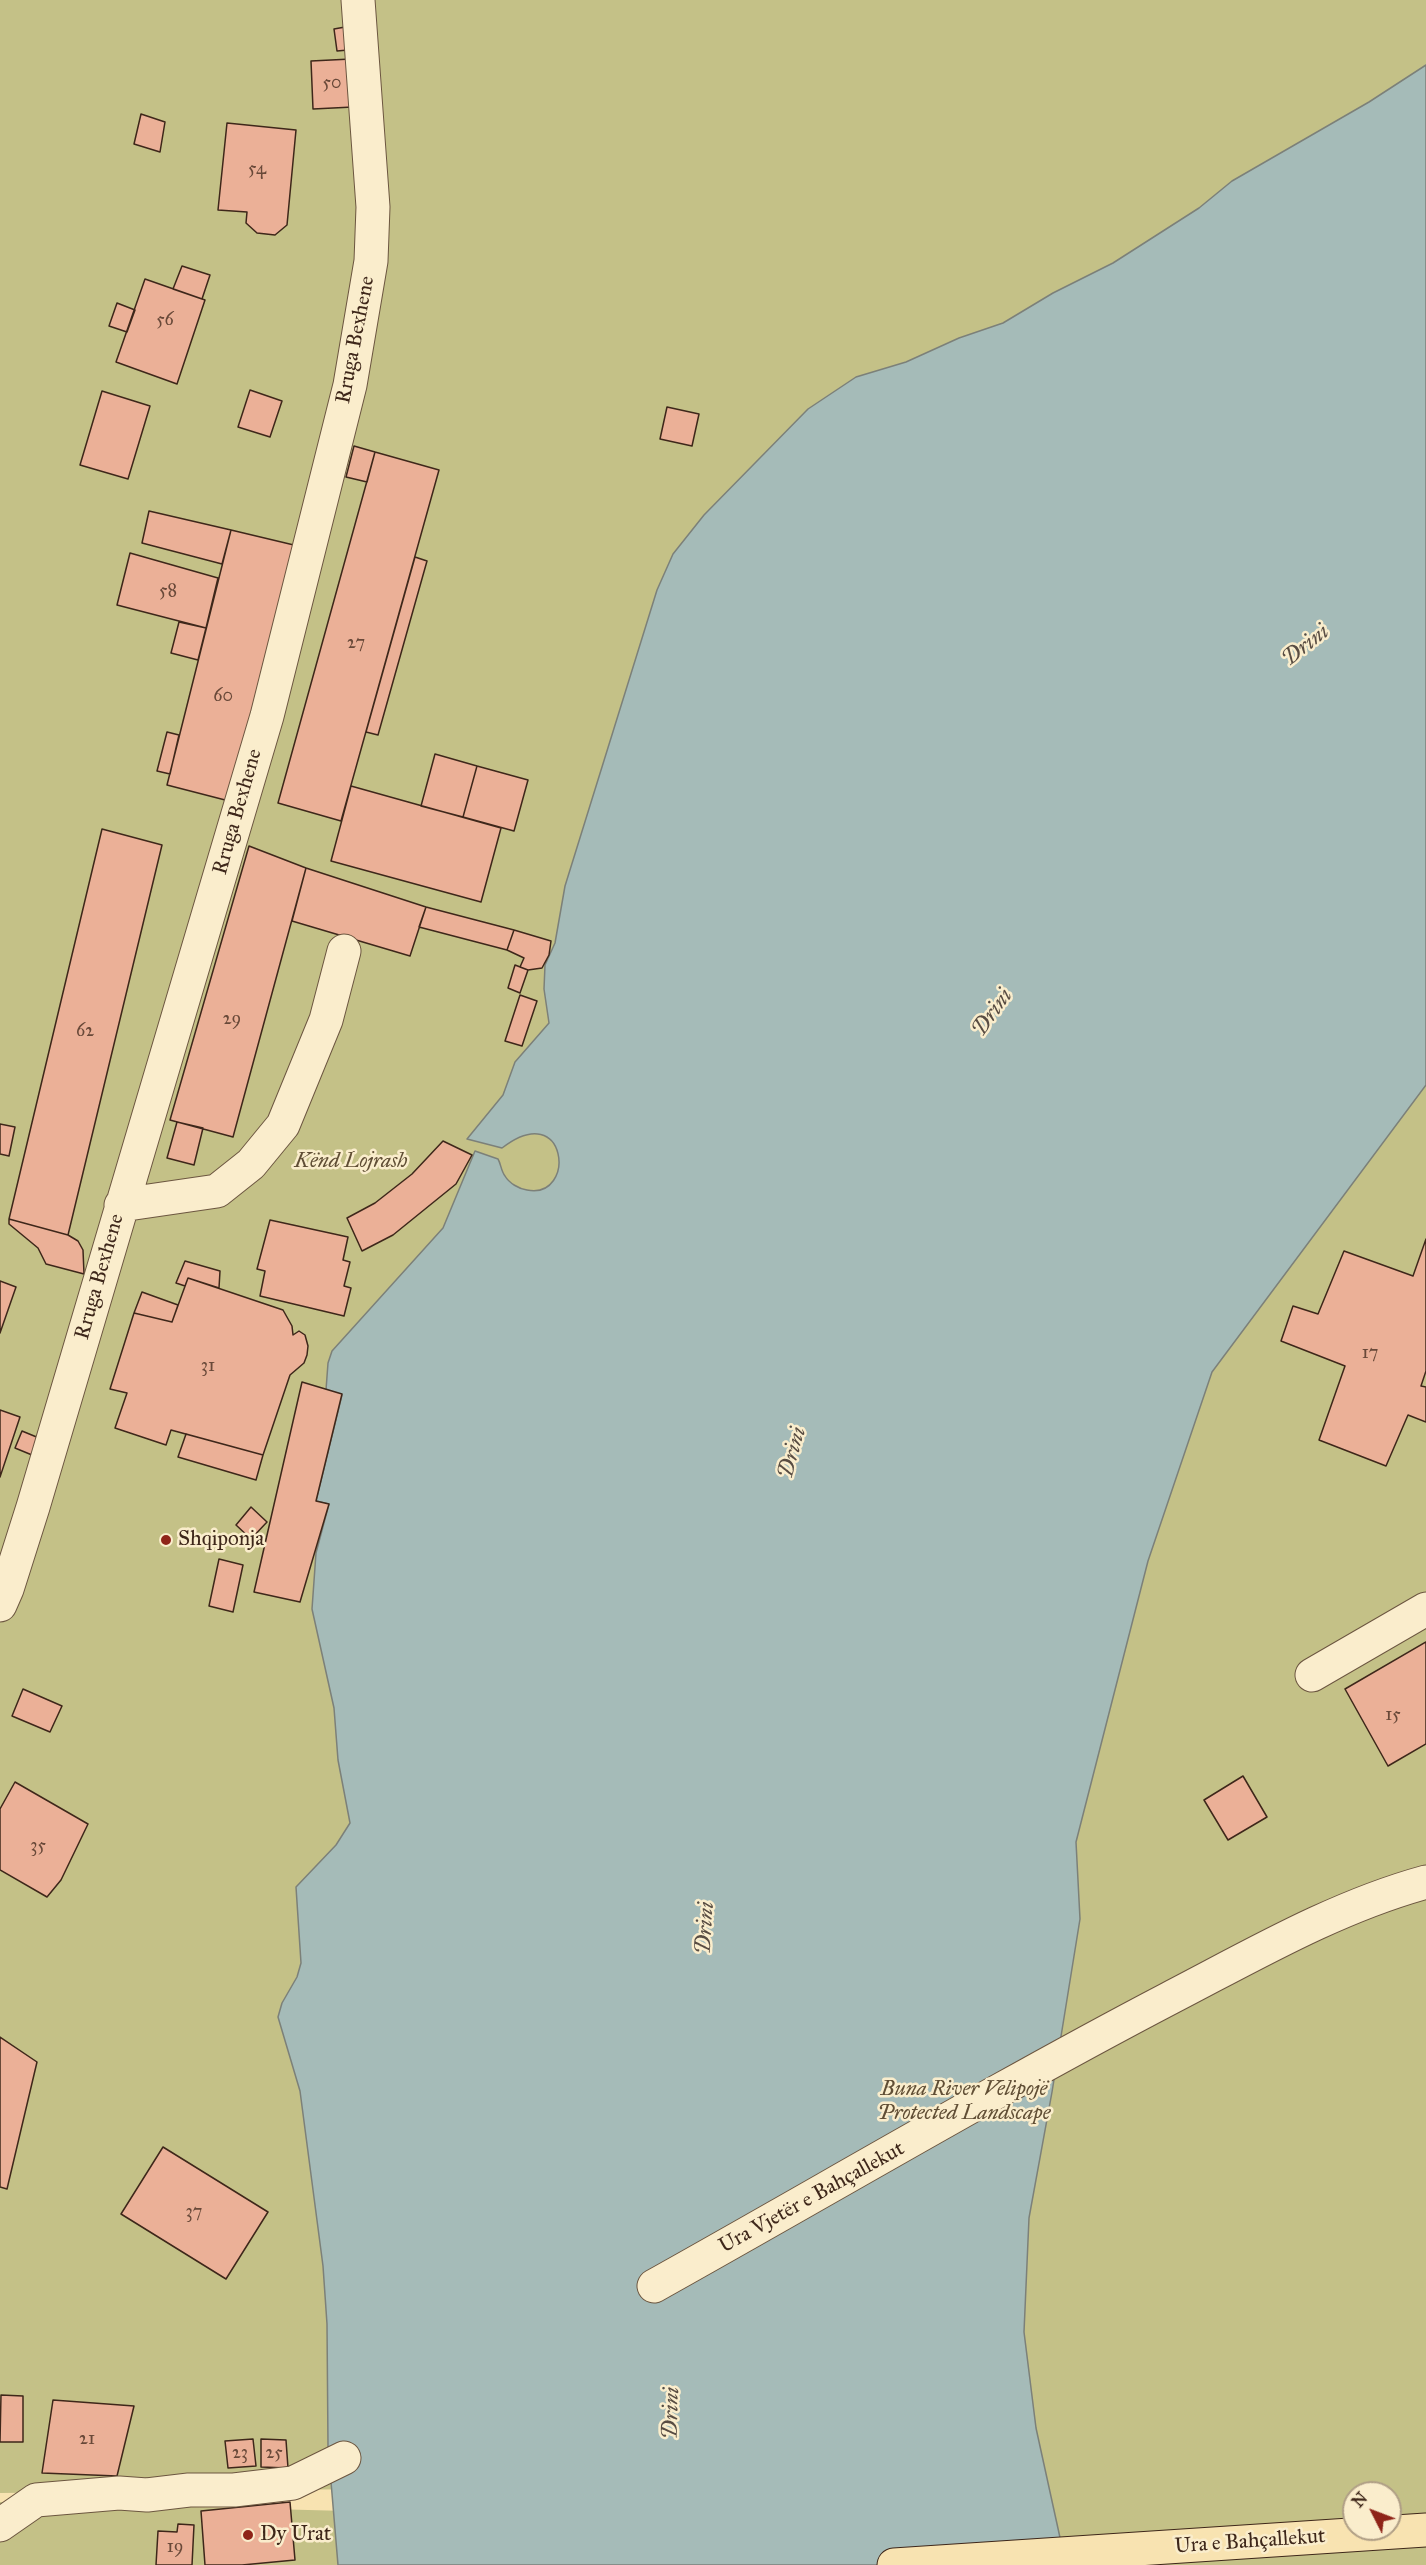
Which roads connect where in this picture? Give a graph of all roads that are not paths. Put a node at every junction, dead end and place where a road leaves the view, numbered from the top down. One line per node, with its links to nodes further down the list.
1 (358, 0): 3 (street, Rruga Bexhene)
2 (344, 951): 3 (street)
3 (121, 1206): 4 (street, Rruga Bexhene)
4 (0, 1605)
5 (1426, 1609): 6 (street)
6 (1312, 1675)
7 (1426, 1882): 8 (street, Ura Vjetër e Bahçallekut)
8 (654, 2286)
9 (344, 2458): 10 (street)
10 (0, 2524)
11 (1426, 2530): 12 (main road, Ura e Bahçallekut)
12 (894, 2565)

